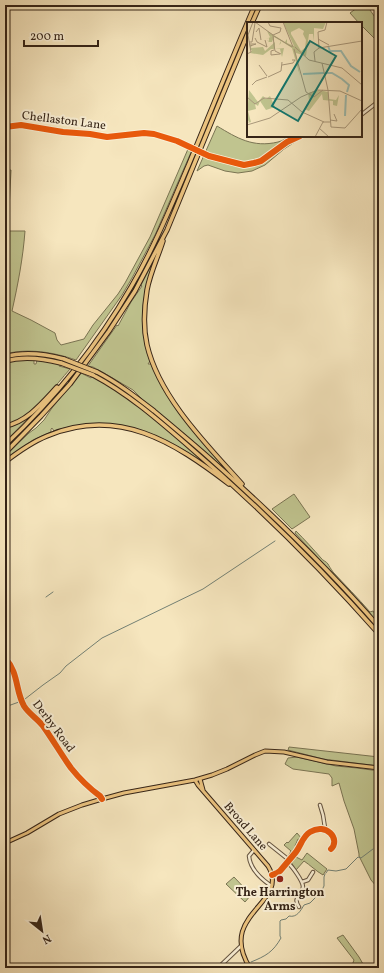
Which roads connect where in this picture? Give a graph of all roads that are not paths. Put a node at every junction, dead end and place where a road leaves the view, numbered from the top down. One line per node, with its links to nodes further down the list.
1 (255, 5): 3 (highway)
2 (260, 5): 4 (highway)
3 (248, 22)
4 (252, 22)
5 (247, 24): 14 (highway)
6 (247, 35): 11 (highway)
7 (379, 101): 8 (street)
8 (362, 113)
9 (5, 127): 10 (street, Chellaston Lane, bridge)
10 (298, 137)
11 (167, 230): 17 (highway); 20 (highway)
12 (5, 357): 20 (highway, bridge)
13 (5, 361): 19 (highway, bridge)
14 (74, 371): 15 (highway); 16 (highway)
15 (5, 426)
16 (5, 446)
17 (5, 453)
18 (5, 462): 19 (highway)
19 (244, 496): 22 (highway)
20 (253, 497): 21 (highway)
21 (379, 627)
22 (379, 634)
23 (5, 658): 28 (street, Derby Road)
24 (379, 768): 25 (main road)
25 (200, 779): 26 (main road); 27 (main road, Broad Lane)
26 (195, 780): 27 (main road, Broad Lane); 28 (main road)
27 (204, 791): 34 (main road, Broad Lane)
28 (102, 799): 31 (main road)
29 (320, 805): 30 (street)
30 (325, 828): 33 (street); 35 (street)
31 (5, 842)
32 (269, 844): 35 (street)
33 (331, 849)
34 (254, 850): 37 (main road, Broad Lane); 39 (street)
35 (288, 861): 37 (street); 38 (street)
36 (313, 872): 38 (street)
37 (272, 874): 41 (main road)
38 (302, 882): 40 (street)
39 (270, 885)
40 (299, 907)
41 (241, 946): 42 (street); 43 (main road)
42 (218, 968)
43 (250, 968)

